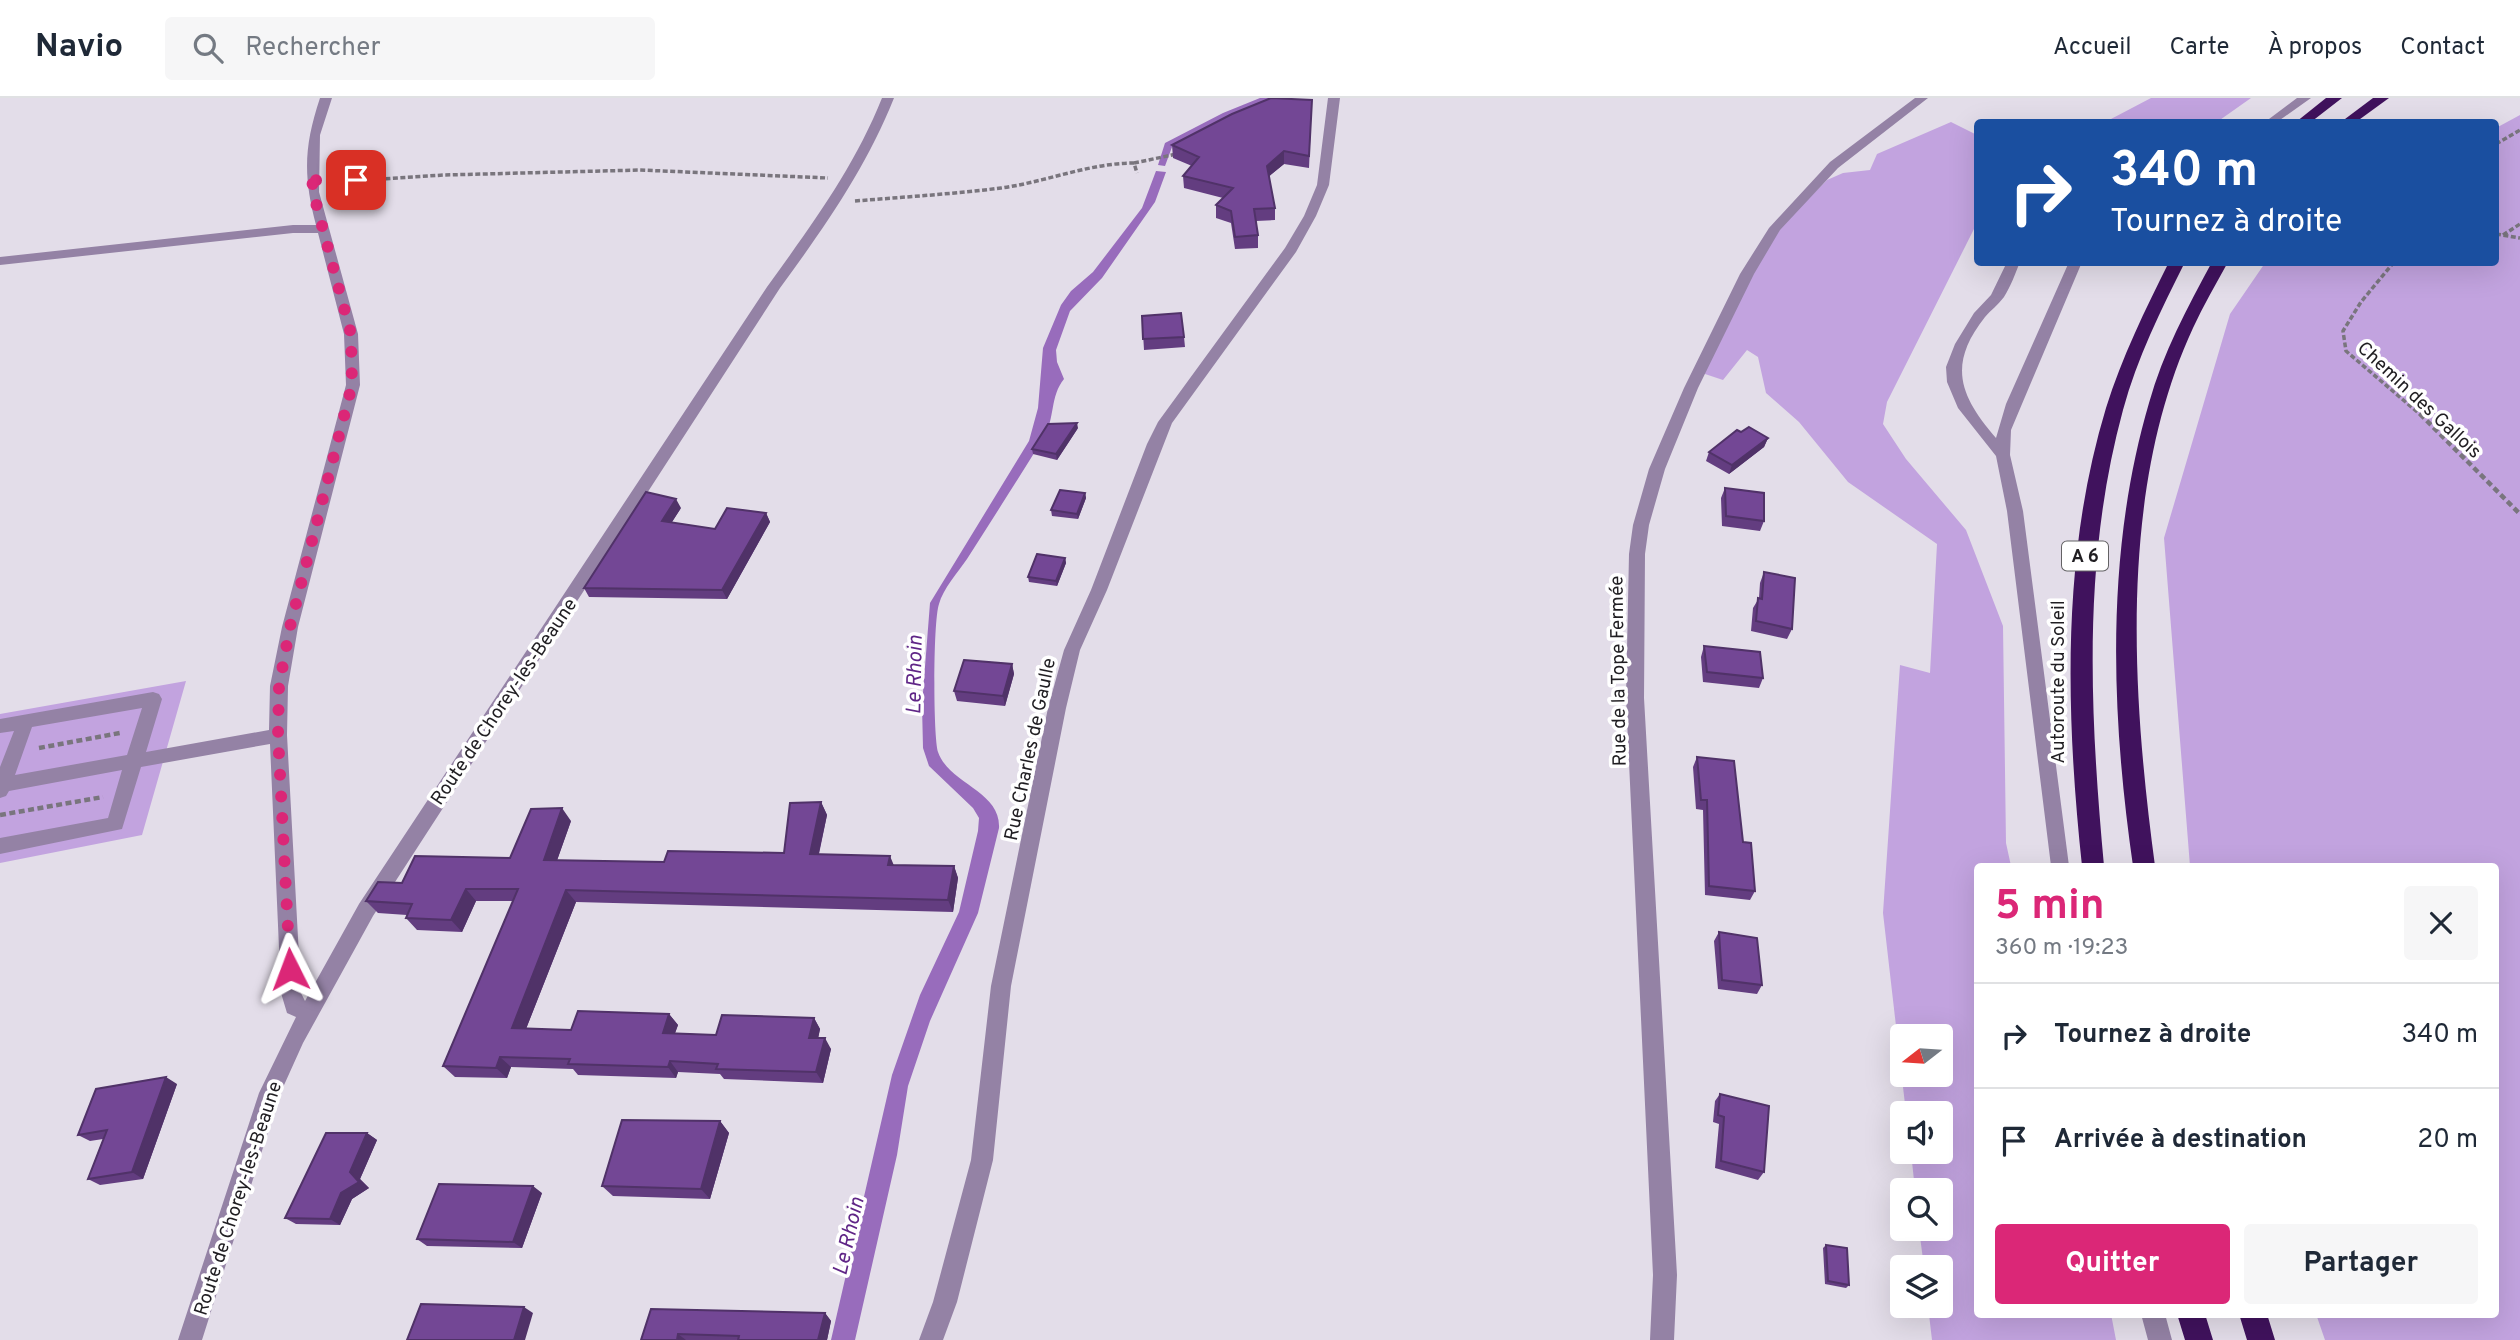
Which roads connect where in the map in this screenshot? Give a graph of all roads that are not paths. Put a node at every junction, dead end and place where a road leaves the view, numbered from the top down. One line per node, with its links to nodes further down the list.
1 (326, 98): 11 (street)
2 (888, 98): 27 (street, Route de Chorey-les-Beaune)
3 (1334, 98): 32 (street, Rue Charles de Gaulle)
4 (1922, 98): 33 (street, Rue de la Tope Fermée)
5 (2305, 98): 8 (street)
6 (2335, 98): 9 (highway)
7 (2382, 98): 10 (highway)
8 (2274, 119)
9 (2307, 119)
10 (2352, 119)
11 (323, 229): 12 (street); 20 (street)
12 (0, 261)
13 (2012, 266): 17 (street)
14 (2074, 266): 17 (street)
15 (2176, 266): 25 (highway, Autoroute du Soleil / A 6)
16 (2218, 266): 26 (highway, A 6)
17 (2003, 455): 24 (street)
18 (26, 721): 19 (street); 21 (street); 22 (street)
19 (0, 726)
20 (278, 735): 21 (street); 27 (street)
21 (134, 760): 22 (street); 23 (street)
22 (1, 787)
23 (0, 846)
24 (2060, 863)
25 (2093, 863)
26 (2144, 863)
27 (309, 1013): 31 (street, Route de Chorey-les-Beaune)
28 (2154, 1318): 34 (street)
29 (2193, 1318): 35 (highway)
30 (2254, 1318): 36 (highway)
31 (190, 1340)
32 (931, 1340)
33 (1661, 1340)
34 (2160, 1340)
35 (2199, 1340)
36 (2261, 1340)

